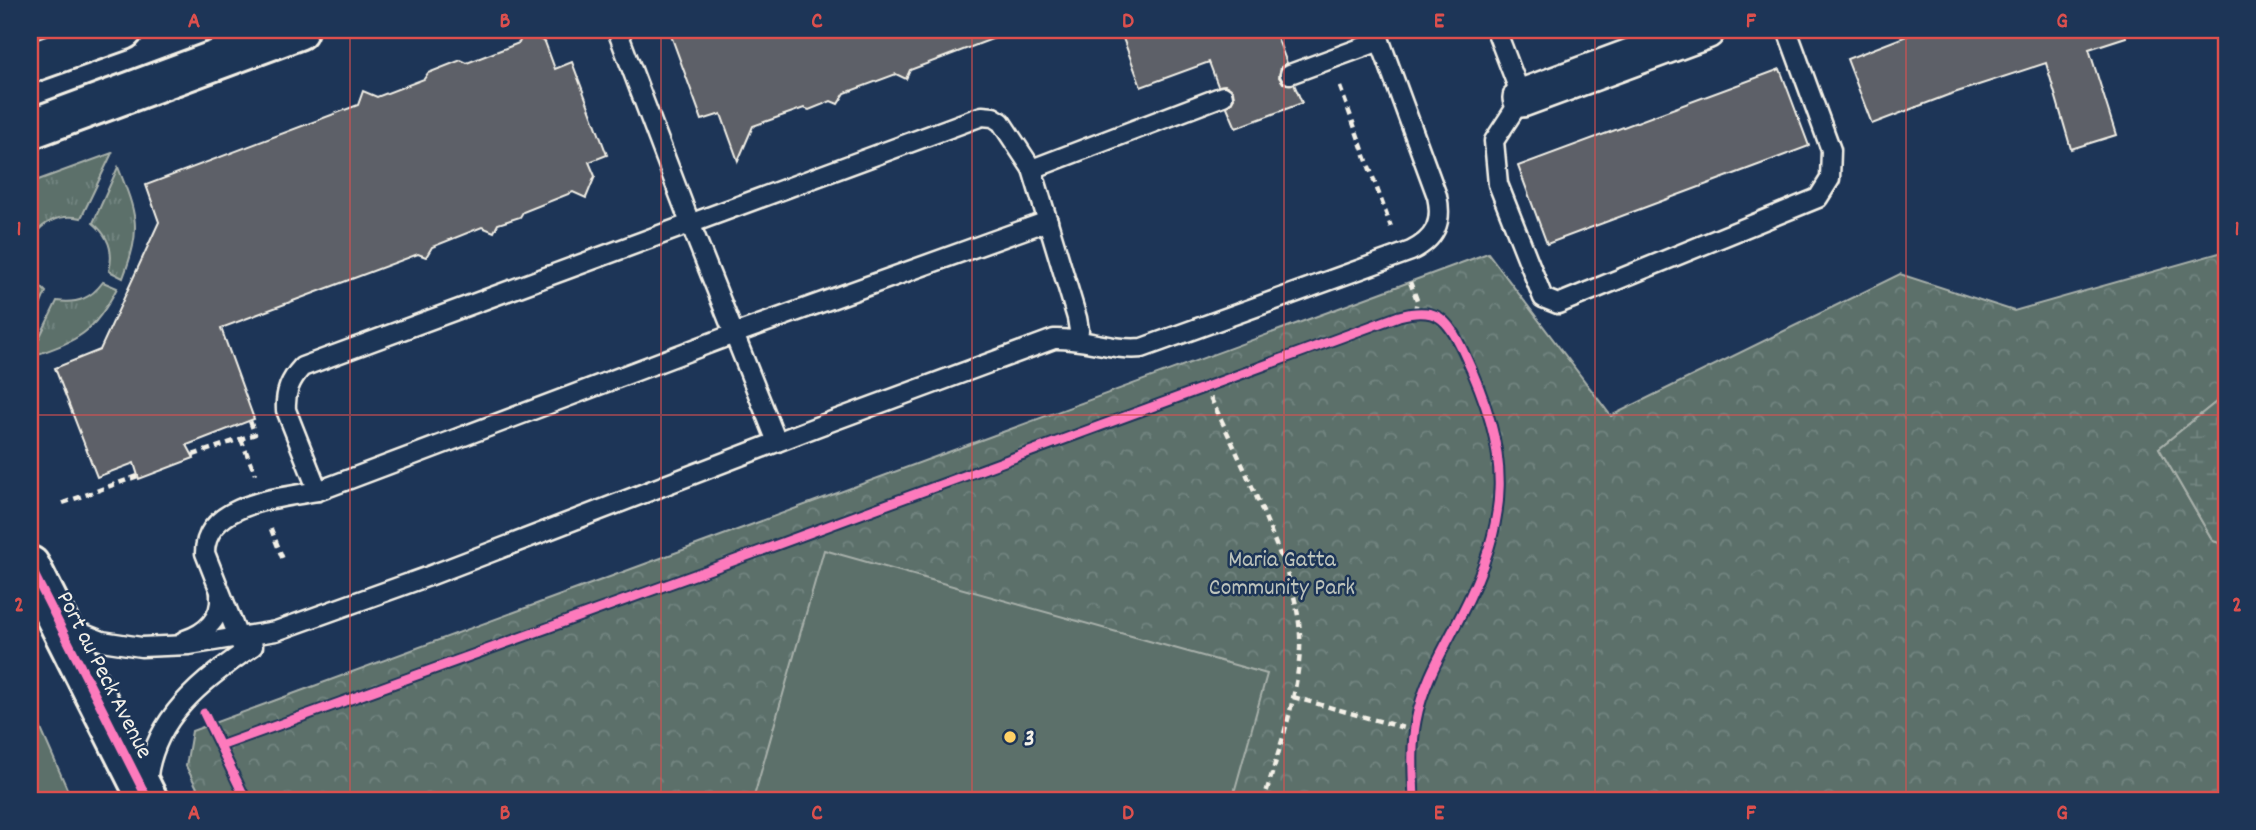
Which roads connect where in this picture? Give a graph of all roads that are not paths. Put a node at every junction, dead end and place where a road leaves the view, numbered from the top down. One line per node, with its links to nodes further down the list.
1 (123, 30): 8 (main road)
2 (299, 30): 12 (main road)
3 (617, 30): 15 (lane)
4 (1496, 30): 11 (lane)
5 (1706, 30): 11 (street)
6 (1787, 30): 11 (lane)
7 (1378, 35): 9 (lane); 17 (lane)
8 (30, 63)
9 (1290, 74)
10 (1223, 96): 13 (lane)
11 (1522, 98)
12 (30, 129)
13 (1032, 169): 14 (lane); 15 (lane)
14 (1048, 220): 16 (lane); 17 (lane)
15 (690, 223): 16 (lane); 19 (lane)
16 (734, 334): 18 (lane); 19 (lane)
17 (1077, 340): 18 (lane)
18 (777, 442): 23 (lane)
19 (317, 491): 21 (lane)
20 (30, 566): 22 (main road, Port au Peck Avenue)
21 (217, 581): 23 (lane); 24 (lane)
22 (59, 625): 24 (lane); 25 (main road, Port au Peck Avenue)
23 (241, 644): 24 (lane); 25 (lane)
24 (160, 646)
25 (147, 799)

